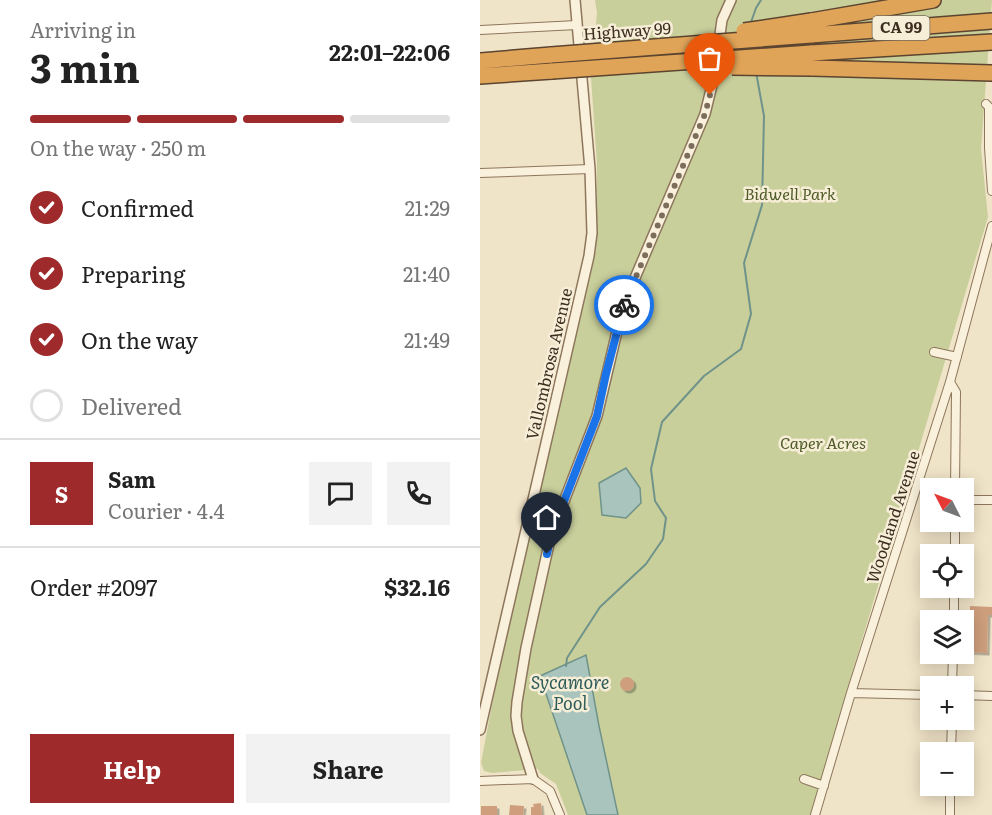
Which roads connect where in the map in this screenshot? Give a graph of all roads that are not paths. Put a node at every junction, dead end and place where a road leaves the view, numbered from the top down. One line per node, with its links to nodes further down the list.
1 (575, 0): 5 (street, Vallombrosa Avenue)
2 (731, 0): 30 (street)
3 (933, 0): 6 (highway)
4 (992, 21): 6 (highway, Highway 99 / CA 99)
5 (577, 25): 7 (street); 15 (street, Vallombrosa Avenue)
6 (811, 28): 11 (highway, Highway 99 / CA 99, bridge)
7 (480, 30)
8 (992, 42): 10 (highway, CA 99)
9 (480, 60): 11 (highway, Highway 99 / CA 99)
10 (812, 61): 11 (highway, CA 99, bridge); 12 (highway)
11 (552, 63): 13 (highway, Highway 99 / CA 99)
12 (992, 73)
13 (480, 76)
14 (986, 104): 17 (street)
15 (590, 169): 16 (street); 29 (street, Vallombrosa Avenue)
16 (480, 173)
17 (992, 191)
18 (992, 226): 20 (street, Woodland Avenue)
19 (934, 352): 20 (street)
20 (957, 357): 21 (street, Woodland Avenue)
21 (950, 382): 22 (street); 25 (street, Woodland Avenue)
22 (956, 478)
23 (974, 500): 24 (street)
24 (992, 500)
25 (851, 693): 26 (street); 33 (street, Woodland Avenue)
26 (920, 695)
27 (974, 695): 28 (street)
28 (992, 696)
29 (480, 730)
30 (533, 779): 32 (street); 35 (street)
31 (804, 779): 33 (street)
32 (480, 781)
33 (824, 786): 36 (street, Woodland Avenue)
34 (950, 796): 37 (street)
35 (560, 815)
36 (815, 815)
37 (950, 815)

